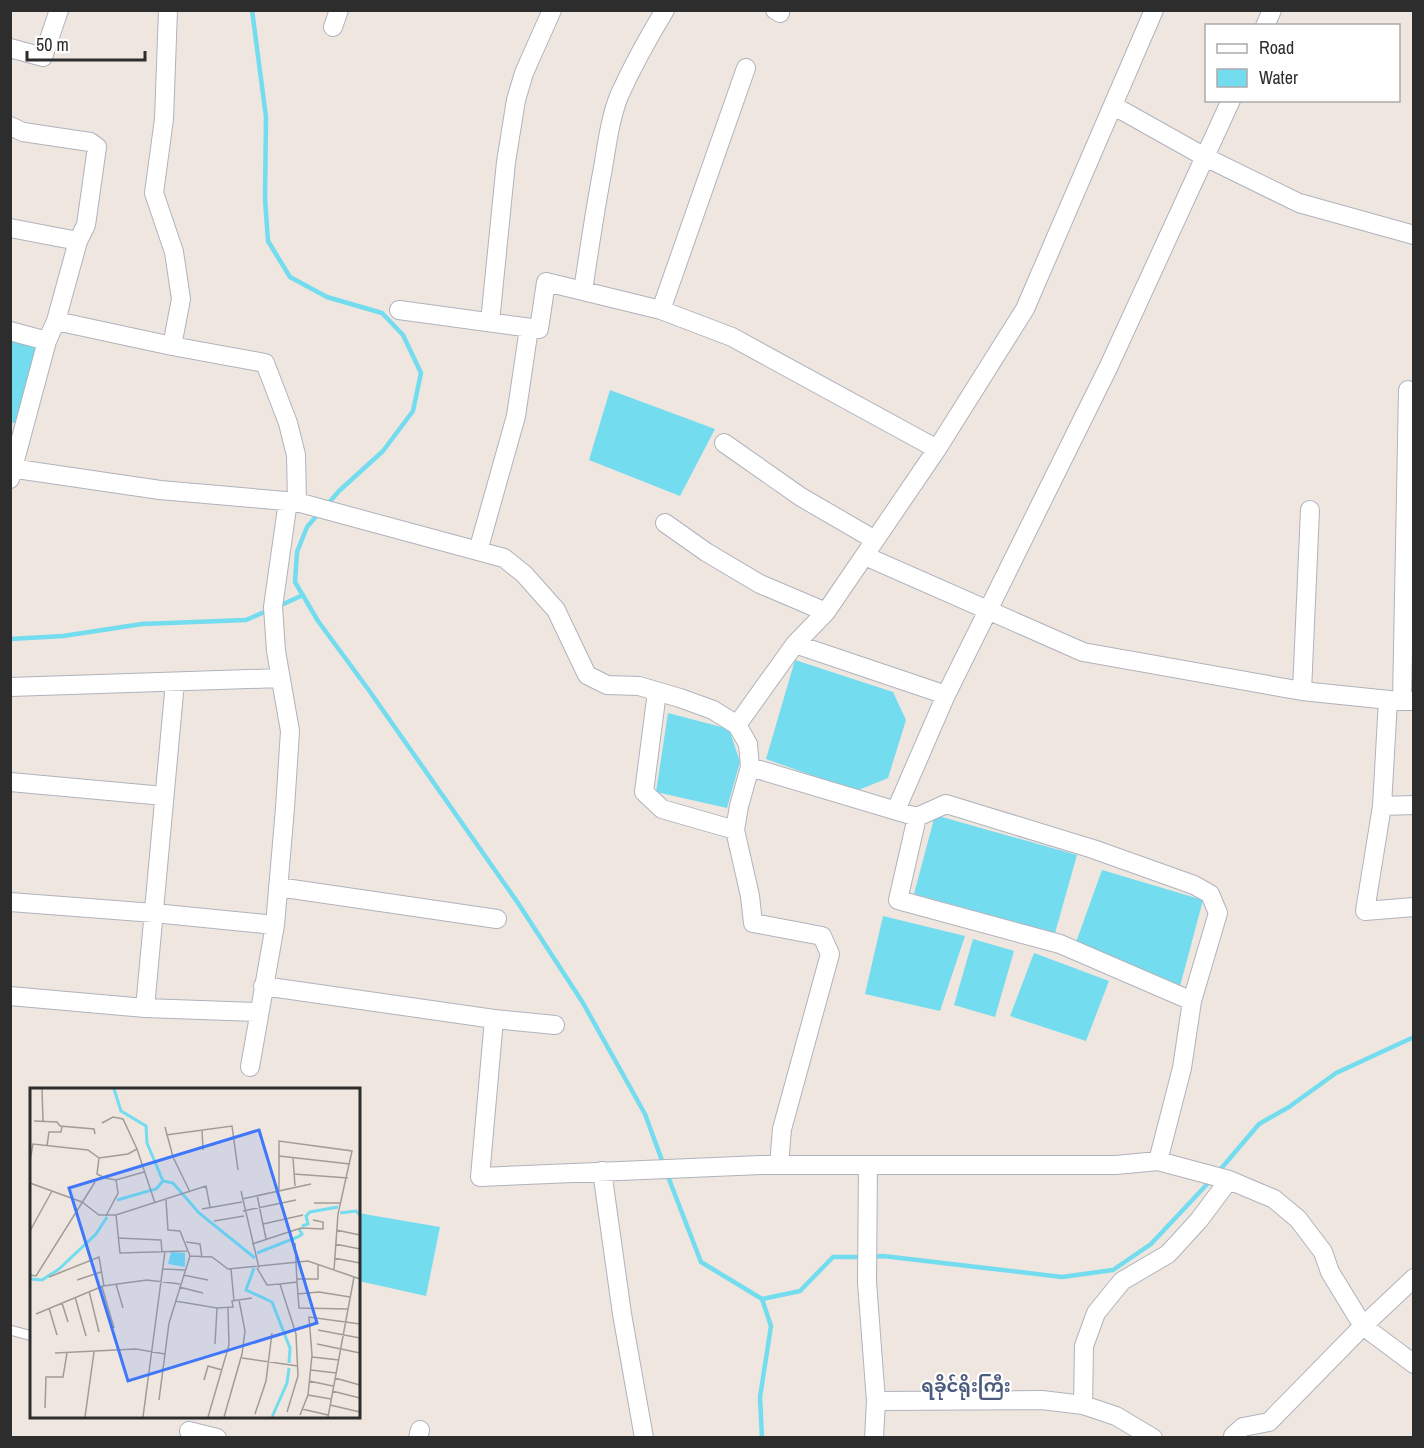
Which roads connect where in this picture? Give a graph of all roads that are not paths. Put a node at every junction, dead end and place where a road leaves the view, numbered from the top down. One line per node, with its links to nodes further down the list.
1 (59, 10): 8 (street)
2 (168, 10): 25 (street)
3 (552, 10): 21 (street)
4 (664, 10): 17 (street)
5 (1154, 10): 11 (street)
6 (1272, 10): 7 (street)
7 (1266, 24)
8 (10, 48)
9 (746, 68): 19 (street)
10 (1230, 102): 13 (street)
11 (1114, 106): 13 (street); 28 (street)
12 (10, 126): 16 (street)
13 (1205, 157): 15 (street); 36 (street)
14 (10, 228): 16 (street)
15 (1413, 235)
16 (78, 241): 20 (street)
17 (583, 291): 19 (street); 22 (street)
18 (399, 310): 21 (street)
19 (661, 310): 28 (street)
20 (56, 321): 24 (street); 25 (street)
21 (490, 322): 22 (street)
22 (529, 328): 34 (street)
23 (10, 331): 24 (street)
24 (48, 341): 29 (street)
25 (172, 346): 30 (street)
26 (1408, 390): 45 (street)
27 (724, 443): 33 (street)
28 (937, 449): 33 (street)
29 (11, 472): 30 (street)
30 (293, 502): 34 (street); 39 (street)
31 (1310, 510): 42 (street)
32 (665, 523): 37 (street)
33 (875, 540): 35 (street)
34 (478, 551): 43 (street)
35 (865, 556): 36 (street); 37 (street)
36 (988, 611): 42 (street); 44 (street)
37 (826, 612): 38 (street)
38 (795, 644): 44 (street); 46 (street)
39 (281, 678): 40 (street); 55 (street)
40 (175, 682): 41 (street); 49 (street)
41 (10, 687)
42 (1302, 691): 45 (street)
43 (657, 692): 46 (street); 54 (street)
44 (946, 695): 52 (street)
45 (1401, 701): 51 (street)
46 (737, 725): 47 (street)
47 (750, 767): 52 (street); 54 (street)
48 (10, 783): 49 (street)
49 (164, 796): 58 (street)
50 (1413, 805): 51 (street)
51 (1382, 806): 57 (street)
52 (896, 810): 53 (street)
53 (917, 816): 63 (street); 63 (street)
54 (735, 830): 70 (street)
55 (278, 887): 59 (street); 60 (street)
56 (10, 902): 58 (street)
57 (1413, 908)
58 (154, 913): 60 (street); 64 (street)
59 (497, 919)
60 (275, 925): 61 (street)
61 (263, 986): 65 (street); 66 (street)
62 (10, 996): 64 (street)
63 (1192, 1001): 69 (street)
64 (145, 1008): 65 (street)
65 (259, 1012): 68 (street)
66 (494, 1019): 67 (street); 72 (street)
67 (555, 1025)
68 (250, 1067)
69 (1158, 1161): 71 (street); 73 (street)
70 (779, 1165): 71 (street); 72 (street)
71 (868, 1165): 79 (street)
72 (602, 1171): 84 (street)
73 (1229, 1180): 75 (street); 80 (street)
74 (1413, 1278): 75 (street)
75 (1363, 1326): 78 (street); 82 (street)
76 (10, 1330): 77 (lane)
77 (30, 1335)
78 (1413, 1364)
79 (876, 1401): 80 (street); 85 (street)
80 (1083, 1405): 86 (street)
81 (190, 1428): 83 (street)
82 (1233, 1436)
83 (217, 1437)
84 (644, 1437)
85 (874, 1437)
86 (1153, 1437)

